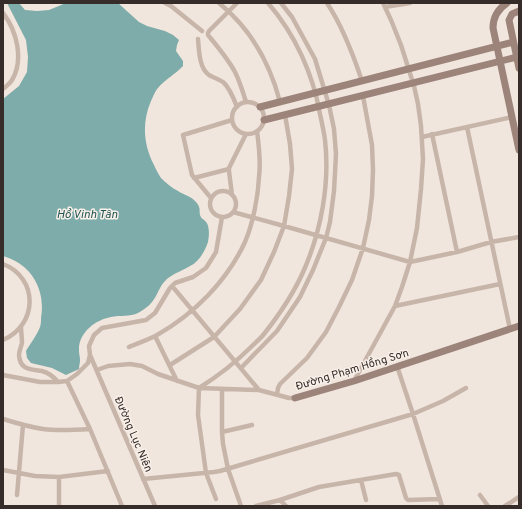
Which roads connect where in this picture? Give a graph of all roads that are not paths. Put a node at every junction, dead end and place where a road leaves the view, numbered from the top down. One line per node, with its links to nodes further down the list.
1 (165, 3): 13 (street)
2 (219, 3): 10 (street)
3 (237, 3): 10 (street)
4 (268, 3): 25 (street)
5 (281, 3): 24 (street)
6 (327, 3): 21 (street)
7 (406, 3): 9 (street)
8 (507, 3): 16 (street)
9 (384, 5): 20 (street)
10 (229, 11): 27 (street); 28 (street)
11 (518, 11): 15 (street)
12 (3, 13): 23 (street)
13 (202, 30)
14 (198, 39): 30 (street)
15 (513, 42): 16 (street); 17 (street)
16 (497, 46): 18 (street); 20 (street)
17 (517, 57): 18 (street); 19 (street)
18 (500, 61): 22 (street); 34 (street)
19 (519, 68)
20 (408, 69): 21 (street); 22 (street)
21 (362, 81): 24 (street)
22 (413, 83): 26 (street); 41 (street)
23 (3, 89)
24 (324, 91): 25 (street); 29 (street)
25 (316, 93): 28 (street); 32 (street)
26 (363, 96): 29 (street); 55 (street)
27 (246, 102): 30 (street); 31 (street)
28 (280, 102): 31 (street)
29 (329, 105): 32 (street); 53 (street)
30 (237, 107): 35 (street)
31 (260, 107): 36 (street)
32 (319, 107): 33 (street); 51 (street)
33 (285, 115): 36 (street); 50 (street)
34 (512, 117): 37 (street); 42 (street)
35 (232, 120): 39 (street); 44 (street)
36 (264, 120): 38 (street)
37 (467, 127): 40 (street); 54 (street)
38 (257, 131): 39 (street); 49 (street)
39 (246, 134): 43 (street)
40 (432, 134): 41 (street); 56 (street)
41 (422, 137): 57 (street)
42 (519, 150)
43 (229, 169): 44 (street); 45 (street)
44 (194, 178): 46 (street)
45 (232, 195): 46 (street); 47 (street)
46 (211, 198): 48 (street)
47 (233, 212): 48 (street); 49 (street)
48 (222, 217): 60 (street)
49 (253, 217): 50 (street); 62 (street)
50 (284, 226): 51 (street); 67 (street)
51 (317, 235): 53 (street); 71 (street)
52 (519, 237): 54 (street)
53 (326, 238): 55 (street); 74 (street)
54 (491, 242): 56 (street); 59 (street)
55 (363, 248): 57 (street); 85 (street)
56 (457, 252): 57 (street)
57 (410, 262): 61 (street)
58 (3, 264): 64 (street)
59 (500, 284): 61 (street); 65 (street)
60 (172, 286): 62 (street); 70 (street)
61 (394, 306): 79 (street)
62 (192, 311): 66 (street); 67 (street)
63 (519, 326): 65 (street, Đường Phạm Hồng Sơn)
64 (21, 327): 68 (street); 80 (street)
65 (510, 329): 73 (street, Đường Phạm Hồng Sơn)
66 (155, 336): 69 (street); 72 (street)
67 (214, 336): 71 (street); 72 (street)
68 (3, 340)
69 (129, 347)
70 (90, 356): 75 (street, Đường Lục Niên); 78 (street)
71 (236, 362): 74 (street); 81 (street)
72 (170, 365): 77 (street)
73 (397, 366): 79 (street, Đường Phạm Hồng Sơn); 87 (street)
74 (241, 368): 84 (street)
75 (97, 370): 77 (street, Đường Phạm Hồng Sơn); 99 (street, Đường Lục Niên)
76 (3, 375): 80 (street)
77 (177, 380): 81 (street, Đường Phạm Hồng Sơn)
78 (67, 381): 80 (street); 91 (street)
79 (354, 381): 86 (street, Đường Phạm Hồng Sơn)
80 (58, 382)
81 (199, 388): 83 (street, Đường Phạm Hồng Sơn); 96 (street)
82 (466, 388): 87 (street)
83 (222, 389): 84 (street, Đường Phạm Hồng Sơn); 92 (street)
84 (259, 390): 85 (street, Đường Phạm Hồng Sơn)
85 (277, 394): 86 (street, Đường Phạm Hồng Sơn)
86 (295, 398)
87 (413, 414): 93 (street); 105 (street)
88 (3, 419): 89 (street)
89 (22, 425): 91 (street); 97 (street)
90 (252, 426): 92 (street)
91 (90, 429): 95 (street)
92 (222, 432): 93 (street)
93 (228, 469): 96 (street); 111 (street)
94 (3, 470): 97 (street)
95 (108, 471): 98 (street); 109 (street)
96 (206, 473): 99 (street); 104 (street)
97 (18, 474): 98 (street); 101 (street)
98 (59, 477): 108 (street)
99 (144, 479): 110 (street, Đường Lục Niên)
100 (361, 480): 105 (street); 106 (street); 107 (street)
101 (17, 495)
102 (480, 495): 115 (street)
103 (519, 497): 116 (street)
104 (216, 499)
105 (440, 499): 114 (street)
106 (280, 500): 112 (street); 113 (street)
107 (366, 500)
108 (59, 506)
109 (122, 506)
110 (155, 506)
111 (241, 506)
112 (256, 506)
113 (286, 506)
114 (442, 506)
115 (488, 506)
116 (505, 506)

